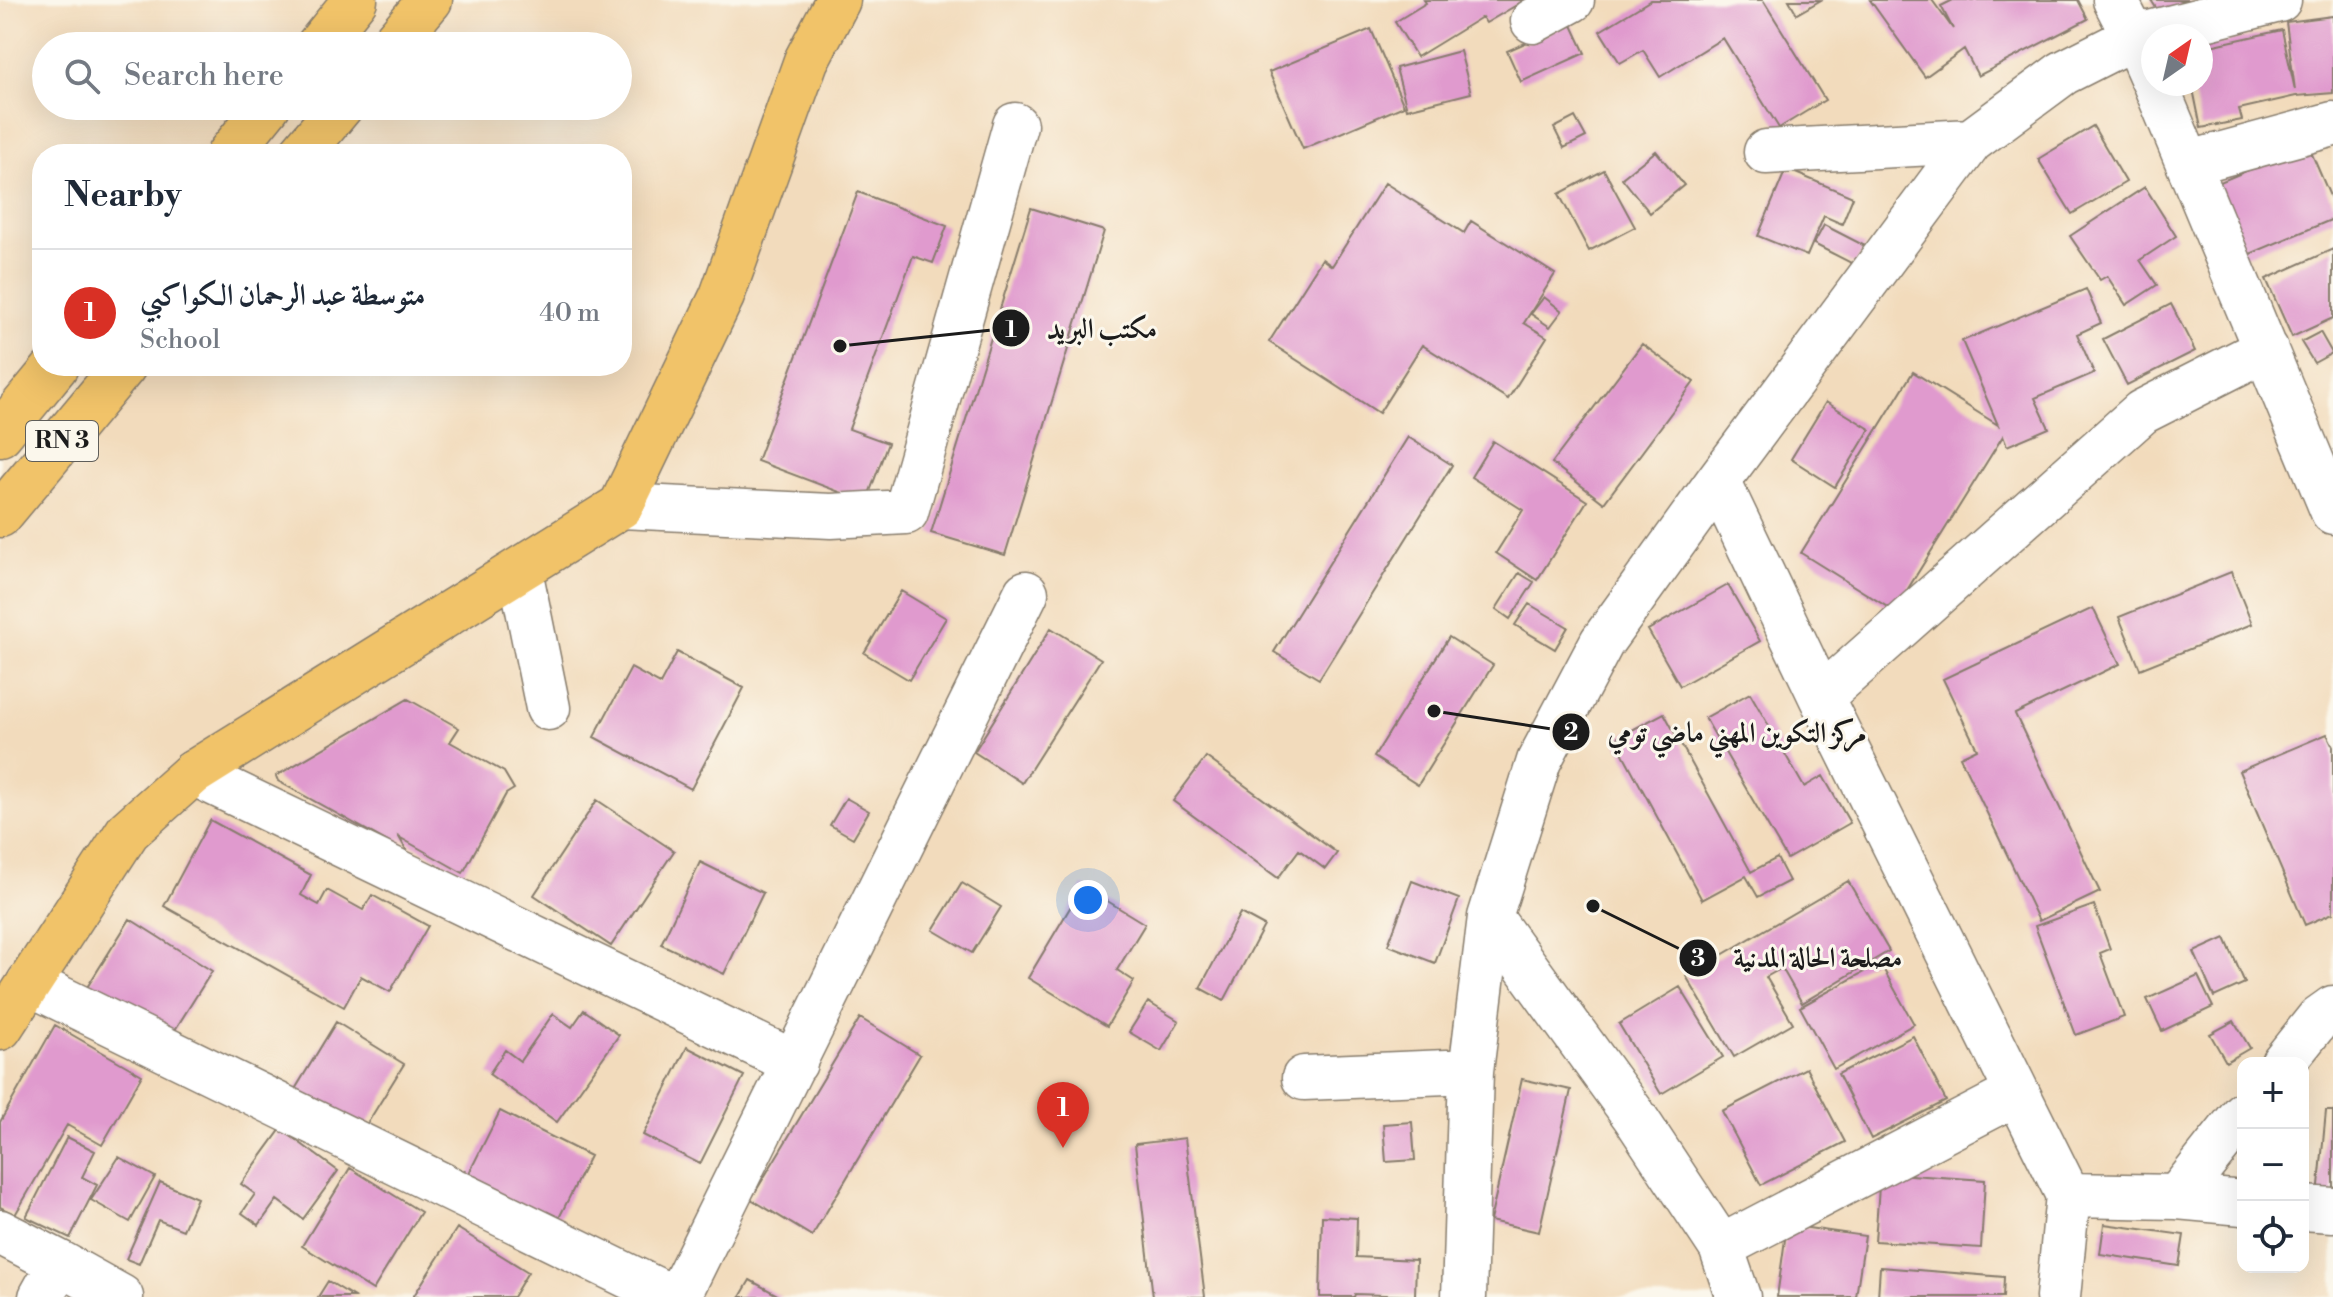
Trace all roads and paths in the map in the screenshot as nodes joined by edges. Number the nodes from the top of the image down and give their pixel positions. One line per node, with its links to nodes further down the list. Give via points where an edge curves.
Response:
1 (355, 0): 8 (main road)
2 (430, 0): 9 (main road)
3 (838, 0): 26 (main road, via 806,61 722,296)
4 (1572, 0): 7 (street)
5 (2279, 0): 6 (street)
6 (2125, 18): 10 (street); 16 (street, via 2063,73)
7 (1533, 21)
8 (329, 32)
9 (403, 32)
10 (2141, 53)
11 (2160, 96): 20 (street)
12 (257, 120): 17 (main road)
13 (329, 120): 18 (main road)
14 (2333, 124): 20 (street)
15 (1015, 125): 26 (street, via 906,512 831,516)
16 (1971, 141): 19 (street); 25 (street)
17 (237, 144)
18 (309, 144)
19 (1766, 152)
20 (2190, 163): 21 (street)
21 (2266, 349): 27 (street); 31 (street, via 2142,412)
22 (48, 376): 24 (main road, RN 3)
23 (116, 376): 28 (main road, RN 3)
24 (0, 434)
25 (1718, 481): 31 (street); 34 (street, via 1602,642 1539,761)
26 (621, 506): 29 (main road)
27 (2333, 512)
28 (0, 515)
29 (520, 570): 32 (street); 33 (main road)
30 (1026, 593): 39 (street)
31 (1821, 697): 42 (street)
32 (548, 708)
33 (193, 773): 35 (main road, via 128,831); 39 (street)
34 (1490, 917): 40 (street); 50 (street, via 1635,1117)
35 (29, 983): 37 (main road); 53 (street)
36 (2333, 1008): 38 (street)
37 (0, 1028)
38 (2288, 1057)
39 (795, 1063): 54 (street)
40 (1471, 1071): 41 (street); 55 (street)
41 (1304, 1078)
42 (2017, 1093): 44 (street); 50 (street)
43 (2237, 1122): 45 (street)
44 (2068, 1195): 45 (street); 57 (street)
45 (2177, 1197): 46 (street)
46 (2237, 1202)
47 (2309, 1208): 48 (street)
48 (2333, 1210)
49 (0, 1232): 51 (street)
50 (1721, 1247): 56 (street)
51 (50, 1280): 52 (street)
52 (121, 1297)
53 (671, 1297)
54 (678, 1297)
55 (1464, 1297)
56 (1738, 1297)
57 (2058, 1297)

